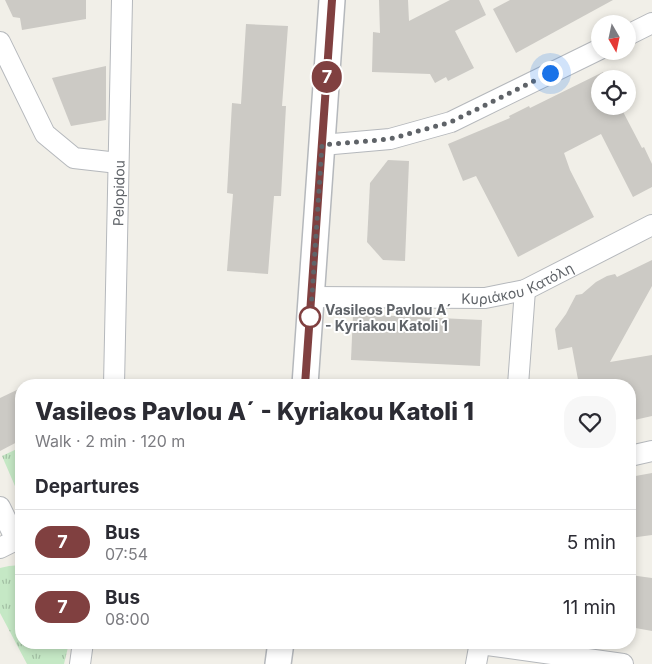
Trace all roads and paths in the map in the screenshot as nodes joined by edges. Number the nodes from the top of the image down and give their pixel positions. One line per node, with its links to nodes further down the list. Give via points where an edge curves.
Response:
1 (122, 0): 8 (street, Pelopidou)
2 (332, 0): 7 (street)
3 (652, 23): 4 (street)
4 (636, 31)
5 (0, 42): 8 (street, via 45,134 74,158)
6 (591, 52): 7 (street, via 451,122 390,139)
7 (322, 145): 11 (street)
8 (118, 164): 12 (street, Pelopidou)
9 (652, 225): 10 (street, Κυριάκου Κατόλη)
10 (525, 290): 11 (street, Κυριάκου Κατόλη, via 485,298); 14 (street)
11 (312, 297): 13 (street)
12 (114, 379)
13 (305, 379)
14 (518, 379)
15 (652, 451): 16 (street)
16 (636, 455)
17 (0, 507): 18 (street)
18 (12, 543)
19 (82, 649): 23 (street)
20 (280, 649): 24 (street)
21 (479, 649): 25 (street)
22 (521, 649): 26 (street)
23 (80, 664)
24 (278, 664)
25 (476, 664)
26 (623, 664)

